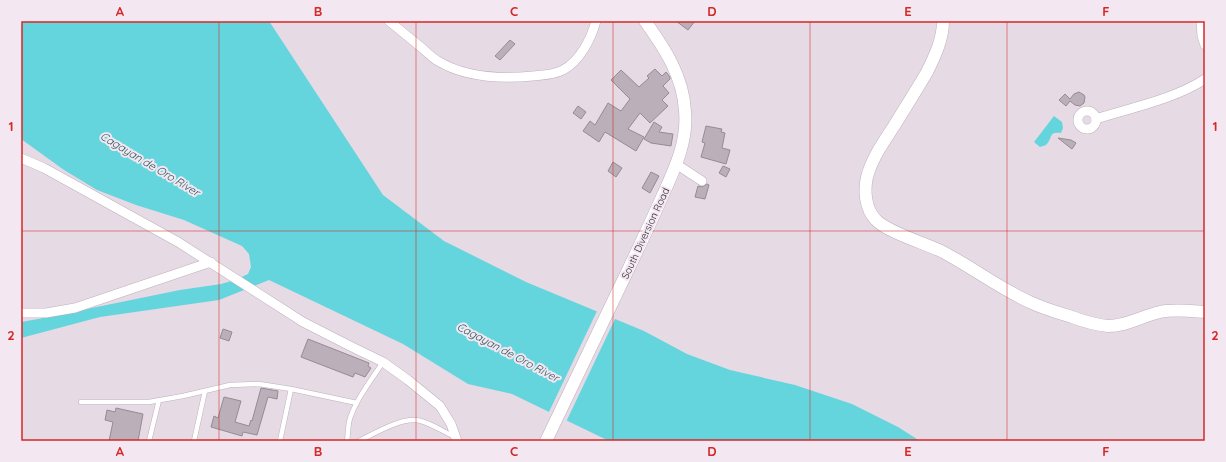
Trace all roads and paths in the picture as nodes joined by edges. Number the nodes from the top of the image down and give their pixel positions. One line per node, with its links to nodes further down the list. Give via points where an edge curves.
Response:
1 (389, 21): 2 (street, via 438,61 458,70 504,78 551,75 564,70 575,61 585,47)
2 (596, 21)
3 (645, 21): 10 (street, South Diversion Road, via 675,68 683,91 686,112 684,138)
4 (943, 21): 13 (street, via 934,59 879,148 867,178 866,197 869,210 876,220 885,227 942,251 1032,303 1088,322 1107,326 1136,321 1161,312)
5 (1201, 21): 6 (street)
6 (1205, 45)
7 (1205, 79): 8 (street, via 1179,92)
8 (1096, 119)
9 (21, 158): 12 (street, via 158,230)
10 (676, 164): 11 (street); 27 (street, South Diversion Road, via 651,222)
11 (702, 181)
12 (214, 265): 14 (street, via 75,308 46,313); 15 (street, via 303,322)
13 (1205, 312)
14 (21, 313)
15 (383, 362): 20 (lane); 21 (street, via 440,406)
16 (291, 389): 17 (lane, via 243,384); 20 (lane); 24 (lane)
17 (205, 391): 18 (lane); 23 (lane)
18 (159, 400): 19 (lane); 22 (lane)
19 (81, 402)
20 (357, 403): 25 (lane, via 349,422)
21 (457, 439): 26 (lane, via 420,421 406,420)
22 (149, 441)
23 (194, 441)
24 (280, 441)
25 (347, 441)
26 (359, 441)
27 (546, 441)

